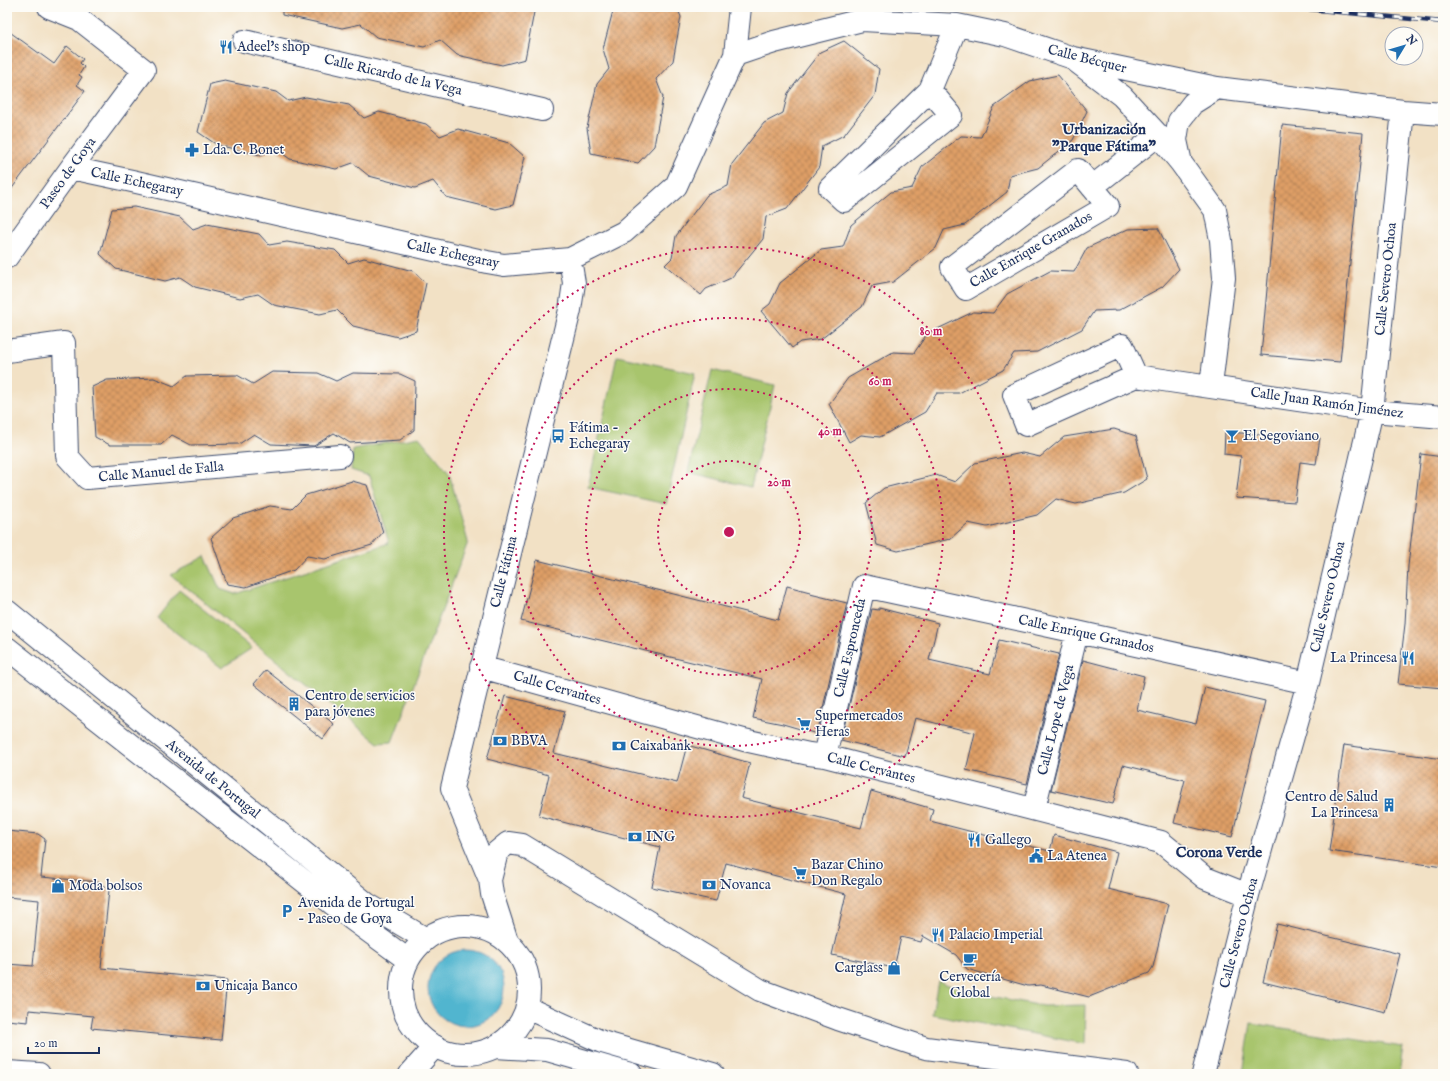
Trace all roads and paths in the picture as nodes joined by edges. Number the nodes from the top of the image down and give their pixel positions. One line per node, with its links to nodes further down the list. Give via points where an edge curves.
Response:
1 (49, 7): 14 (street, Paseo de Goya, via 80,19 144,70)
2 (740, 7): 5 (street, Calle Echegaray)
3 (957, 25): 5 (street, Calle Bécquer, via 862,20 774,42); 6 (street, Calle Bécquer, via 1005,35); 8 (street)
4 (244, 41): 9 (street, Calle Ricardo de la Vega)
5 (735, 55): 17 (street, Calle Echegaray, via 676,186 624,232)
6 (1073, 58): 7 (street, Calle Bécquer); 12 (street, via 1122,96)
7 (1217, 88): 10 (street, Calle Bécquer); 13 (street, via 1193,103 1179,121 1176,140)
8 (930, 90): 8 (street, via 830,188 844,201 951,115)
9 (542, 110)
10 (1403, 111): 11 (street, Calle Bécquer); 21 (street, Calle Severo Ochoa)
11 (1443, 114)
12 (1158, 135): 13 (street); 15 (street)
13 (1181, 163): 20 (street, via 1215,210 1221,240 1224,278)
14 (71, 168): 16 (street, Paseo de Goya); 17 (street, Calle Echegaray, via 487,262 504,265)
15 (1092, 187): 15 (street, Calle Enrique Granados, via 1078,170 952,268 966,289 1108,206)
16 (7, 257)
17 (570, 260): 28 (street, Calle Fátima, via 574,283 570,310)
18 (7, 351): 23 (street, Calle Manuel de Falla, via 64,343 67,456 87,478)
19 (1136, 376): 19 (street, via 1122,345 1014,395 1026,425); 20 (street)
20 (1211, 386): 21 (street, Calle Juan Ramón Jiménez)
21 (1372, 411): 22 (street, Calle Juan Ramón Jiménez); 29 (street, Calle Severo Ochoa)
22 (1443, 417)
23 (340, 456)
24 (864, 586): 26 (street, Calle Enrique Granados); 30 (street, Calle Espronceda)
25 (7, 611): 34 (street, Avenida de Portugal, via 367,904)
26 (1077, 632): 29 (street, Calle Enrique Granados); 31 (street, Calle Lope de Vega)
27 (7, 648): 36 (street, Avenida de Portugal, via 352,919)
28 (481, 667): 30 (street, Calle Cervantes, via 744,740); 32 (street, Calle Fátima, via 452,788)
29 (1308, 683): 33 (street, Calle Severo Ochoa)
30 (825, 756): 31 (street, Calle Cervantes)
31 (1034, 809): 33 (street, Calle Cervantes, via 1161,842 1205,878)
32 (490, 880): 35 (street); 45 (street, via 497,852 508,843 522,844 760,990 926,1048)
33 (1248, 896): 46 (street, Calle Severo Ochoa)
34 (426, 939): 35 (street, via 448,928 470,925 486,928); 36 (street)
35 (507, 941): 37 (street, via 521,958 528,976 530,991)
36 (408, 960): 38 (street, via 401,982 403,1005 415,1030)
37 (527, 1008): 39 (street, via 510,1036); 44 (street, via 602,1042)
38 (435, 1046): 39 (street, via 456,1053 471,1054); 42 (street)
39 (495, 1047): 43 (street, via 546,1050)
40 (7, 1072): 41 (street)
41 (39, 1074)
42 (410, 1074)
43 (631, 1074)
44 (713, 1074)
45 (1127, 1074)
46 (1203, 1074)

